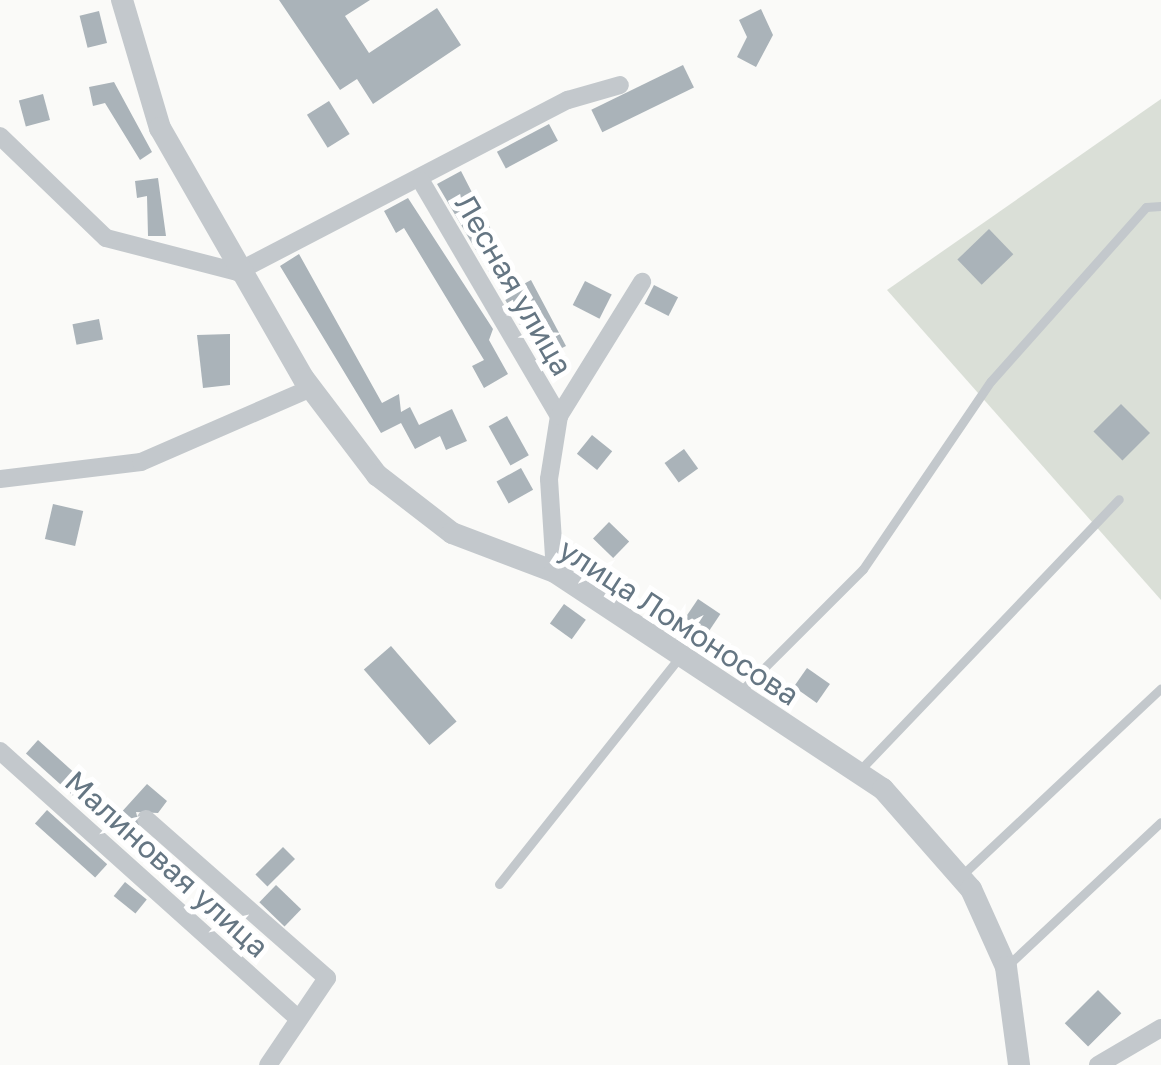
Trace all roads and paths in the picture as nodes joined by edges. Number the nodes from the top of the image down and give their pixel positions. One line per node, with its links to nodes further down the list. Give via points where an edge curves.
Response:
1 (122, 0): 6 (street, улица Ломоносова, via 160,128)
2 (620, 86): 4 (street, via 568,100)
3 (0, 136): 6 (street, via 106,238)
4 (421, 181): 6 (street); 9 (street, Лесная улица)
5 (1161, 206): 15 (lane, via 1146,207 991,381 863,569)
6 (237, 272): 8 (street, улица Ломоносова)
7 (642, 282): 9 (street)
8 (311, 388): 10 (street, via 142,462); 12 (street, улица Ломоносова, via 376,475 418,509 452,533)
9 (559, 416): 12 (street, via 549,480)
10 (0, 479)
11 (1119, 499): 17 (lane)
12 (555, 572): 13 (street, улица Ломоносова)
13 (680, 656): 15 (street, улица Ломоносова); 21 (lane)
14 (1161, 688): 20 (lane)
15 (737, 695): 17 (street, улица Ломоносова)
16 (0, 751): 23 (street, Малиновая улица)
17 (857, 772): 20 (street, улица Ломоносова, via 937,840)
18 (146, 819): 23 (street, via 328,978)
19 (1161, 822): 22 (lane)
20 (962, 876): 22 (street, улица Ломоносова)
21 (499, 884)
22 (1006, 966): 26 (street, улица Ломоносова)
23 (298, 1018): 25 (street)
24 (1161, 1028): 27 (street)
25 (268, 1065)
26 (1019, 1065)
27 (1098, 1065)

